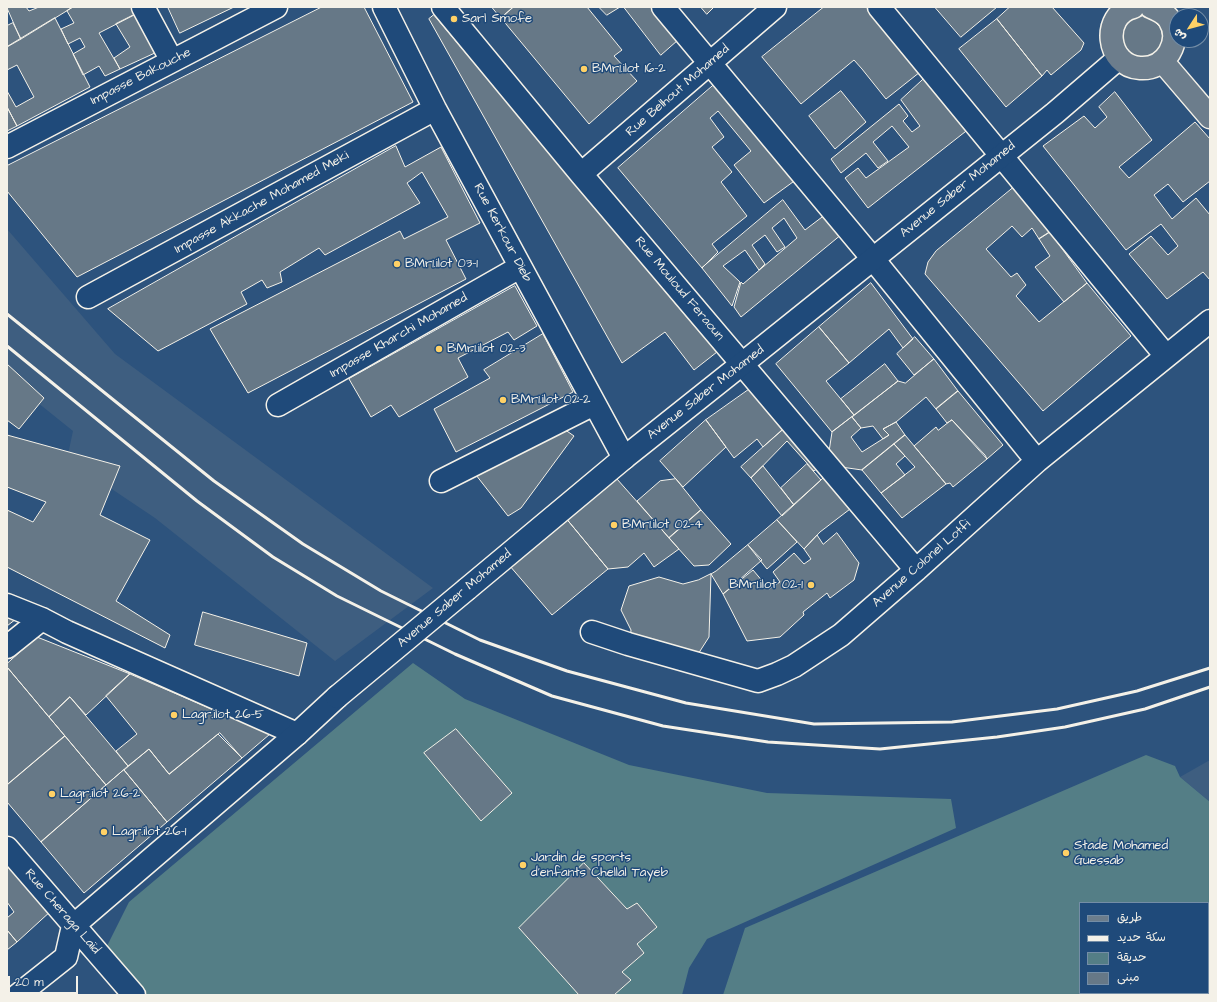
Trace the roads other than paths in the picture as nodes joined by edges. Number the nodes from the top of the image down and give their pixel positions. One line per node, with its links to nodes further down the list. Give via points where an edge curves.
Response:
1 (143, 7): 11 (street)
2 (276, 7): 11 (street, Impasse Bakouche)
3 (384, 7): 14 (street, Rue Kerkour Dieb)
4 (444, 7): 18 (street, Rue Mouloud Feraoun)
5 (663, 7): 13 (street)
6 (775, 7): 13 (street, Rue Belhout Mohamed)
7 (879, 7): 17 (street)
8 (1127, 8): 10 (main road, via 1117,18 1112,29 1111,40)
9 (1167, 11): 12 (main road, via 1174,38 1170,53)
10 (1119, 58): 12 (main road, via 1139,68 1150,68); 17 (street, Avenue Saber Mohamed)
11 (172, 61): 16 (street, Impasse Bakouche)
12 (1162, 62): 15 (main road)
13 (710, 63): 18 (street, Rue Belhout Mohamed); 19 (street)
14 (435, 109): 20 (street, Rue Kerkour Dieb); 21 (street, Impasse Akkache Mohamed Meki)
15 (1210, 117)
16 (7, 147)
17 (1001, 156): 19 (street, Avenue Saber Mohamed); 23 (street)
18 (581, 174): 24 (street, Rue Mouloud Feraoun)
19 (873, 259): 24 (street, Avenue Saber Mohamed); 28 (street)
20 (520, 267): 25 (street, Rue Kerkour Dieb); 26 (street, Impasse Kharchi Mohamed)
21 (88, 298)
22 (1210, 322): 23 (street, Avenue Colonel Lotfi)
23 (1166, 356): 28 (street, Avenue Colonel Lotfi)
24 (742, 364): 27 (street, Avenue Saber Mohamed); 30 (street, Rue Mouloud Feraoun)
25 (594, 404): 27 (street, Rue Kerkour Dieb); 29 (street)
26 (278, 405)
27 (624, 458): 35 (street, Avenue Saber Mohamed, bridge, via 337,697)
28 (1037, 461): 30 (street, Avenue Colonel Lotfi)
29 (441, 481)
30 (916, 570): 33 (street, Avenue Colonel Lotfi, via 841,635 794,666 758,681)
31 (7, 605): 32 (street)
32 (42, 619): 34 (street); 35 (street)
33 (592, 632)
34 (7, 647)
35 (297, 734): 37 (street, Avenue Saber Mohamed)
36 (7, 848): 37 (street, Rue Cheraga Laïd)
37 (74, 926): 38 (street, via 66,957); 39 (street, Rue Cheraga Laïd)
38 (18, 995)
39 (134, 995)

